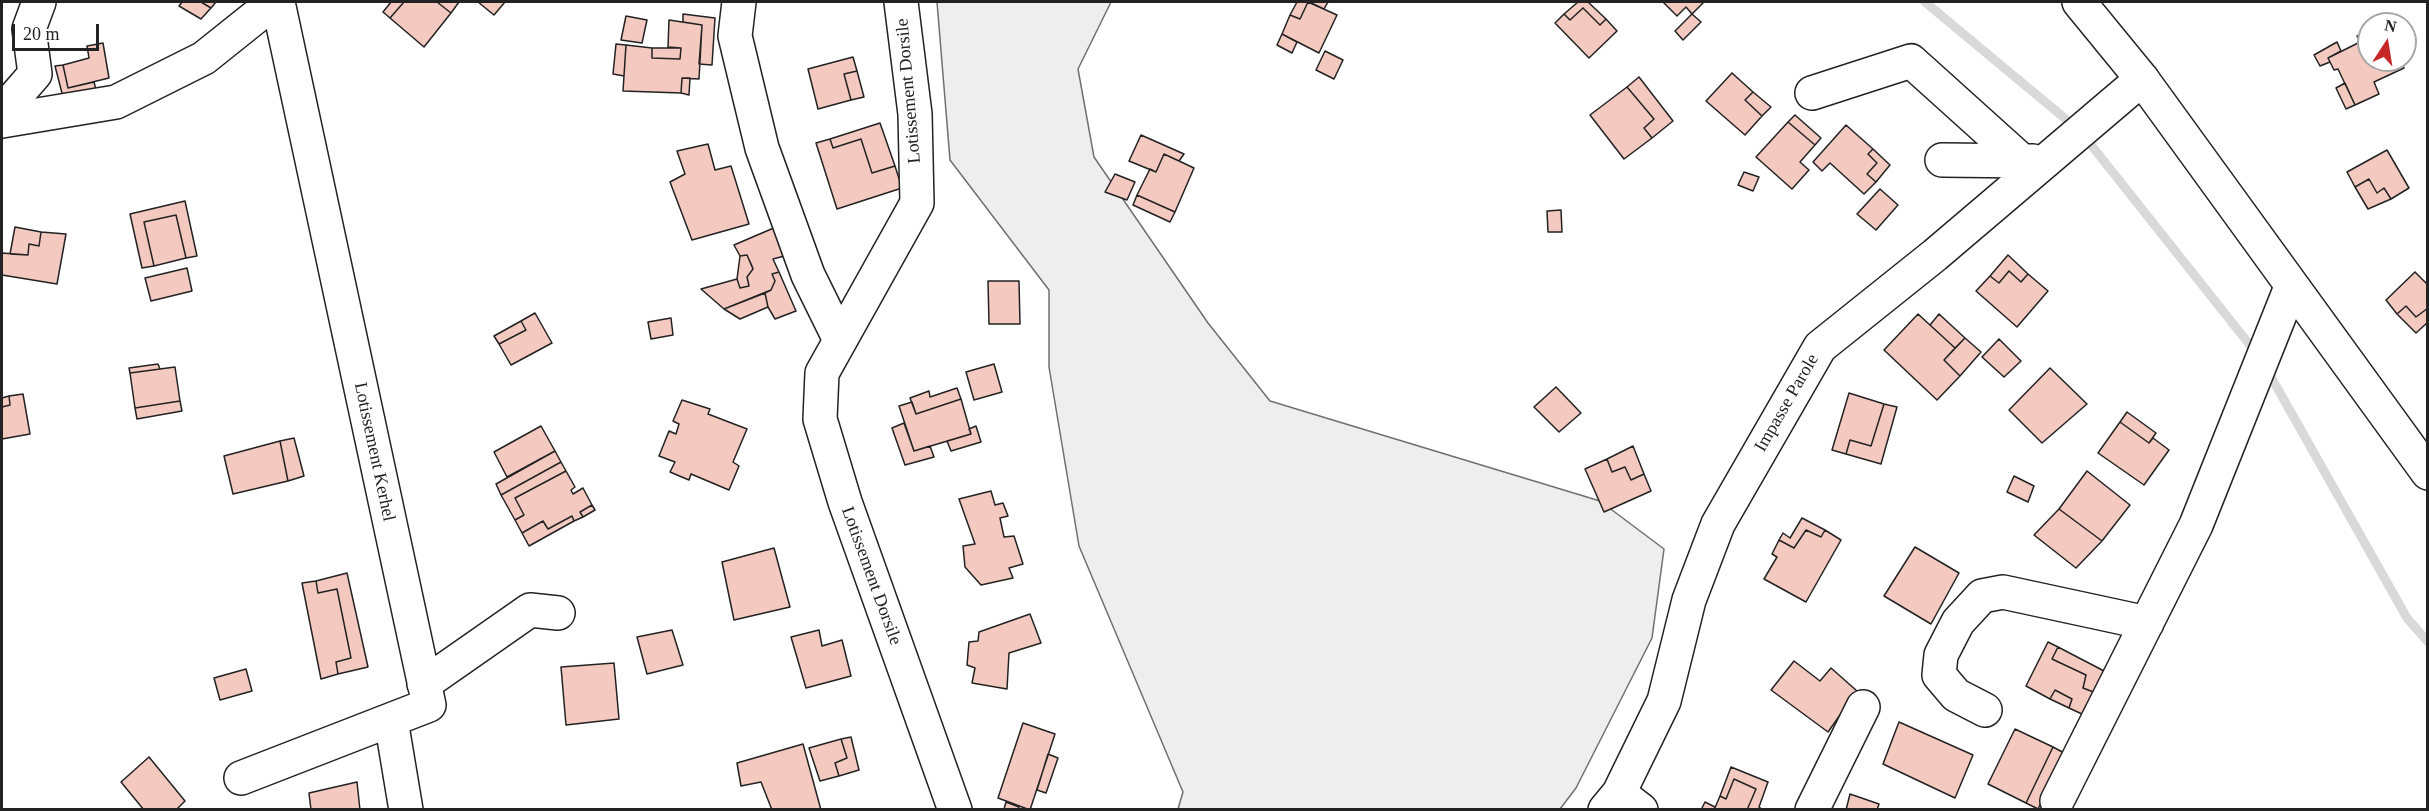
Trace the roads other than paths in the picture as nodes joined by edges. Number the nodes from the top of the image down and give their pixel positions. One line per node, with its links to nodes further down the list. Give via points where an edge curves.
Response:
1 (39, 2): 8 (street, via 29,29 35,74)
2 (276, 2): 9 (street, via 204,58 116,102); 17 (street, Lotissement Kerhel)
3 (739, 2): 13 (street, via 735,36 762,148 808,275)
4 (901, 2): 13 (street, Lotissement Dorsile, via 915,114 917,203)
5 (2079, 2): 6 (street)
6 (2142, 79): 11 (street, Impasse Parole, via 2082,130); 12 (street)
7 (1812, 93): 11 (street, via 1911,61)
8 (2, 112)
9 (2, 122)
10 (1942, 160): 11 (street)
11 (2034, 161): 23 (street, Impasse Parole, via 1935,255 1820,347 1718,524 1689,600 1664,701)
12 (2291, 287): 14 (street); 16 (street, via 2196,525)
13 (840, 340): 25 (street, Lotissement Dorsile, via 822,373 820,419 845,502)
14 (2427, 474)
15 (558, 613): 17 (street, via 530,610)
16 (2147, 623): 19 (street, via 2003,592 1982,596 1958,622 1941,655 1940,675 1956,695); 22 (street)
17 (424, 684): 20 (street, Lotissement Kerhel, via 429,705)
18 (1863, 707): 26 (street)
19 (1985, 710)
20 (391, 720): 21 (street, Lotissement Kerhel); 24 (street)
21 (241, 778)
22 (2057, 801)
23 (1622, 804)
24 (406, 810)
25 (955, 810)
26 (1812, 810)

